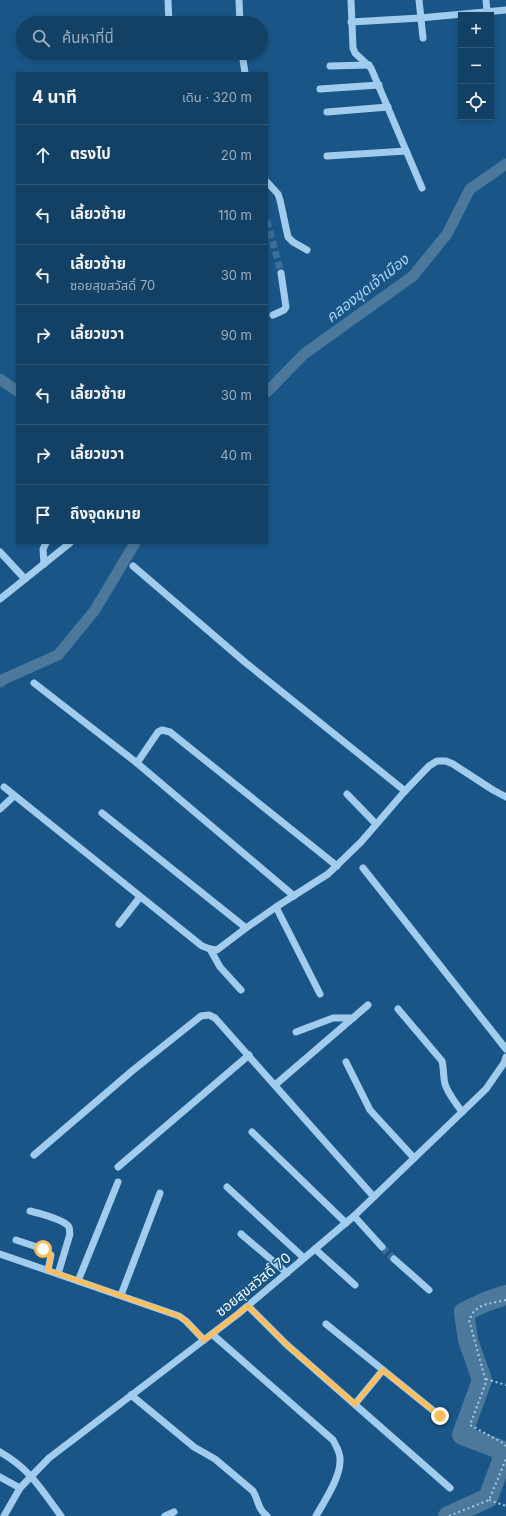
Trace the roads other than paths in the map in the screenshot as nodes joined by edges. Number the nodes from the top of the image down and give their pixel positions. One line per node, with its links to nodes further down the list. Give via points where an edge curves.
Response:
1 (168, 0): 8 (street)
2 (239, 0): 9 (street)
3 (351, 0): 11 (street)
4 (419, 0): 10 (street)
5 (486, 0): 7 (street)
6 (506, 10): 7 (street)
7 (487, 11): 10 (street)
8 (169, 16)
9 (240, 16)
10 (420, 18): 11 (street); 12 (street)
11 (352, 22): 14 (street, via 353,48)
12 (423, 38)
13 (243, 60): 16 (street)
14 (369, 65): 15 (street); 17 (street)
15 (330, 66)
16 (245, 72)
17 (379, 85): 18 (street); 19 (street)
18 (320, 89)
19 (388, 107): 20 (street); 21 (street)
20 (328, 112)
21 (406, 150): 22 (street); 24 (street)
22 (327, 156)
23 (268, 183): 25 (street, via 278,194 288,237)
24 (422, 188)
25 (307, 250)
26 (281, 273): 27 (street, via 286,307)
27 (273, 315)
28 (46, 544): 31 (street, via 43,549)
29 (69, 544): 31 (street)
30 (0, 552): 33 (street)
31 (44, 564): 33 (street)
32 (133, 566): 38 (street, via 246,663)
33 (25, 579): 34 (street)
34 (0, 599)
35 (34, 683): 36 (street)
36 (137, 763): 45 (street, via 158,732 170,732); 47 (street)
37 (4, 786): 40 (street)
38 (405, 791): 41 (street, via 430,766 437,761 446,761); 44 (street)
39 (347, 794): 44 (street)
40 (14, 796): 42 (street); 48 (street)
41 (506, 797)
42 (0, 809)
43 (102, 813): 51 (street)
44 (376, 824): 45 (street)
45 (337, 866): 47 (street)
46 (363, 868): 59 (street)
47 (294, 896): 49 (street)
48 (140, 897): 50 (street); 52 (street, via 202,946)
49 (276, 907): 51 (street); 54 (street)
50 (119, 924)
51 (246, 928): 52 (street, via 217,950)
52 (210, 949): 53 (street, via 220,967)
53 (241, 990)
54 (320, 994)
55 (368, 1005): 57 (street)
56 (398, 1009): 64 (street, via 442,1061 445,1083)
57 (353, 1018): 58 (street, via 333,1018); 63 (street)
58 (296, 1032)
59 (506, 1049)
60 (249, 1055): 63 (street); 66 (street, via 215,1018 209,1015 201,1016); 68 (street)
61 (506, 1057): 64 (street, ซอยสุขสวัสดิ์ 70, via 486,1089)
62 (346, 1062): 67 (street, via 370,1110)
63 (275, 1085): 72 (street)
64 (462, 1112): 67 (street, ซอยสุขสวัสดิ์ 70)
65 (252, 1132): 75 (street)
66 (34, 1155)
67 (414, 1158): 72 (street, ซอยสุขสวัสดิ์ 70)
68 (118, 1167)
69 (118, 1182): 86 (street)
70 (227, 1187): 81 (street)
71 (160, 1193): 89 (street)
72 (374, 1197): 74 (street, ซอยสุขสวัสดิ์ 70)
73 (30, 1211): 85 (street, via 60,1221 69,1228 70,1234)
74 (354, 1216): 75 (street, ซอยสุขสวัสดิ์ 70); 78 (street)
75 (346, 1223): 79 (street, ซอยสุขสวัสดิ์ 70)
76 (241, 1234): 84 (street)
77 (16, 1240): 83 (street, via 43,1249 51,1255)
78 (382, 1247)
79 (315, 1249): 81 (street, ซอยสุขสวัสดิ์ 70); 87 (street)
80 (0, 1254): 83 (street)
81 (304, 1258): 84 (street, ซอยสุขสวัสดิ์ 70)
82 (394, 1258): 88 (street)
83 (48, 1270): 85 (street)
84 (287, 1273): 90 (street, ซอยสุขสวัสดิ์ 70)
85 (58, 1274): 86 (street)
86 (78, 1281): 89 (street)
87 (355, 1285)
88 (429, 1290)
89 (121, 1295): 93 (street, via 179,1316)
90 (248, 1306): 92 (street, ซอยสุขสวัสดิ์ 70); 96 (street, via 286,1344)
91 (326, 1324): 94 (street)
92 (212, 1334): 93 (street, ซอยสุขสวัสดิ์ 70); 108 (street, via 333,1440 341,1460 335,1480)
93 (204, 1340): 95 (street, ซอยสุขสวัสดิ์ 70)
94 (383, 1370): 96 (street); 97 (street)
95 (131, 1395): 99 (street, ซอยสุขสวัสดิ์ 70, via 49,1458); 107 (street, via 253,1491 261,1511)
96 (355, 1404): 102 (street)
97 (440, 1416)
98 (0, 1452): 99 (street)
99 (32, 1476): 101 (street, ซอยสุขสวัสดิ์ 70); 105 (street)
100 (0, 1477): 101 (street)
101 (20, 1488): 104 (street, ซอยสุขสวัสดิ์ 70)
102 (450, 1488)
103 (174, 1512): 106 (street)
104 (4, 1516)
105 (60, 1516)
106 (165, 1516)
107 (267, 1516)
108 (316, 1516)

